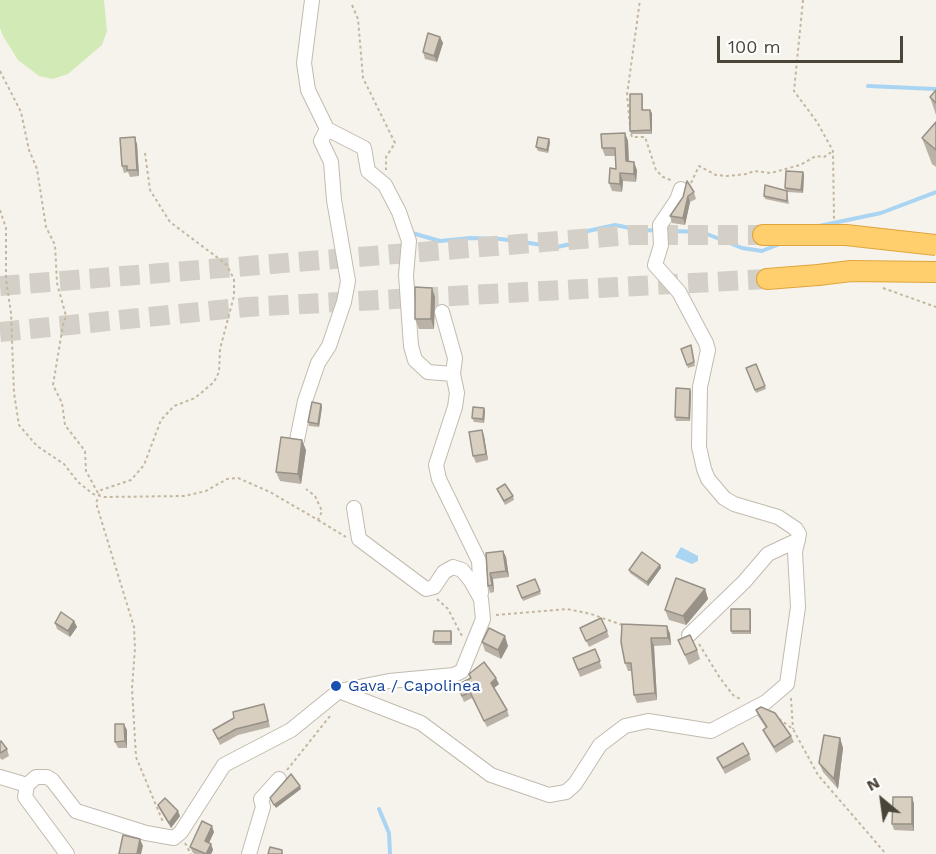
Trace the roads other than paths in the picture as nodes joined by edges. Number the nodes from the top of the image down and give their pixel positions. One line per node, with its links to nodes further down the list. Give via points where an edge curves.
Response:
1 (312, 0): 2 (street, via 304,63 308,90)
2 (327, 129): 9 (street, via 364,148 368,171 385,185 399,212 409,241 406,275 415,360 428,372); 10 (street, via 321,141 331,162 348,280 329,345 318,363 305,401)
3 (681, 189): 12 (street, via 660,225 661,245 655,265 679,292 708,350 700,387 699,447 704,469 724,498 785,521 796,529)
4 (763, 235): 5 (highway, bridge, via 846,235)
5 (936, 245)
6 (936, 272): 7 (highway, bridge, via 851,271)
7 (766, 279)
8 (442, 312): 9 (street, via 455,358)
9 (453, 374): 13 (street, via 455,407 436,465 479,561)
10 (297, 440)
11 (354, 508): 13 (street, via 359,539 426,589 434,587 449,569 458,568)
12 (798, 540): 14 (street, via 768,554); 15 (street, via 798,607 789,680 779,693 750,705 707,732 648,721 626,726 600,745 566,792 549,795 491,775 421,723)
13 (481, 599): 15 (street, via 483,619 462,671 389,681)
14 (689, 635)
15 (335, 694): 18 (street, via 291,730 224,765 181,832 169,838 76,811 47,777 36,777)
16 (0, 777): 18 (street)
17 (279, 779): 20 (street, via 261,799 263,807)
18 (27, 785): 19 (street, via 25,797)
19 (67, 854)
20 (249, 854)

